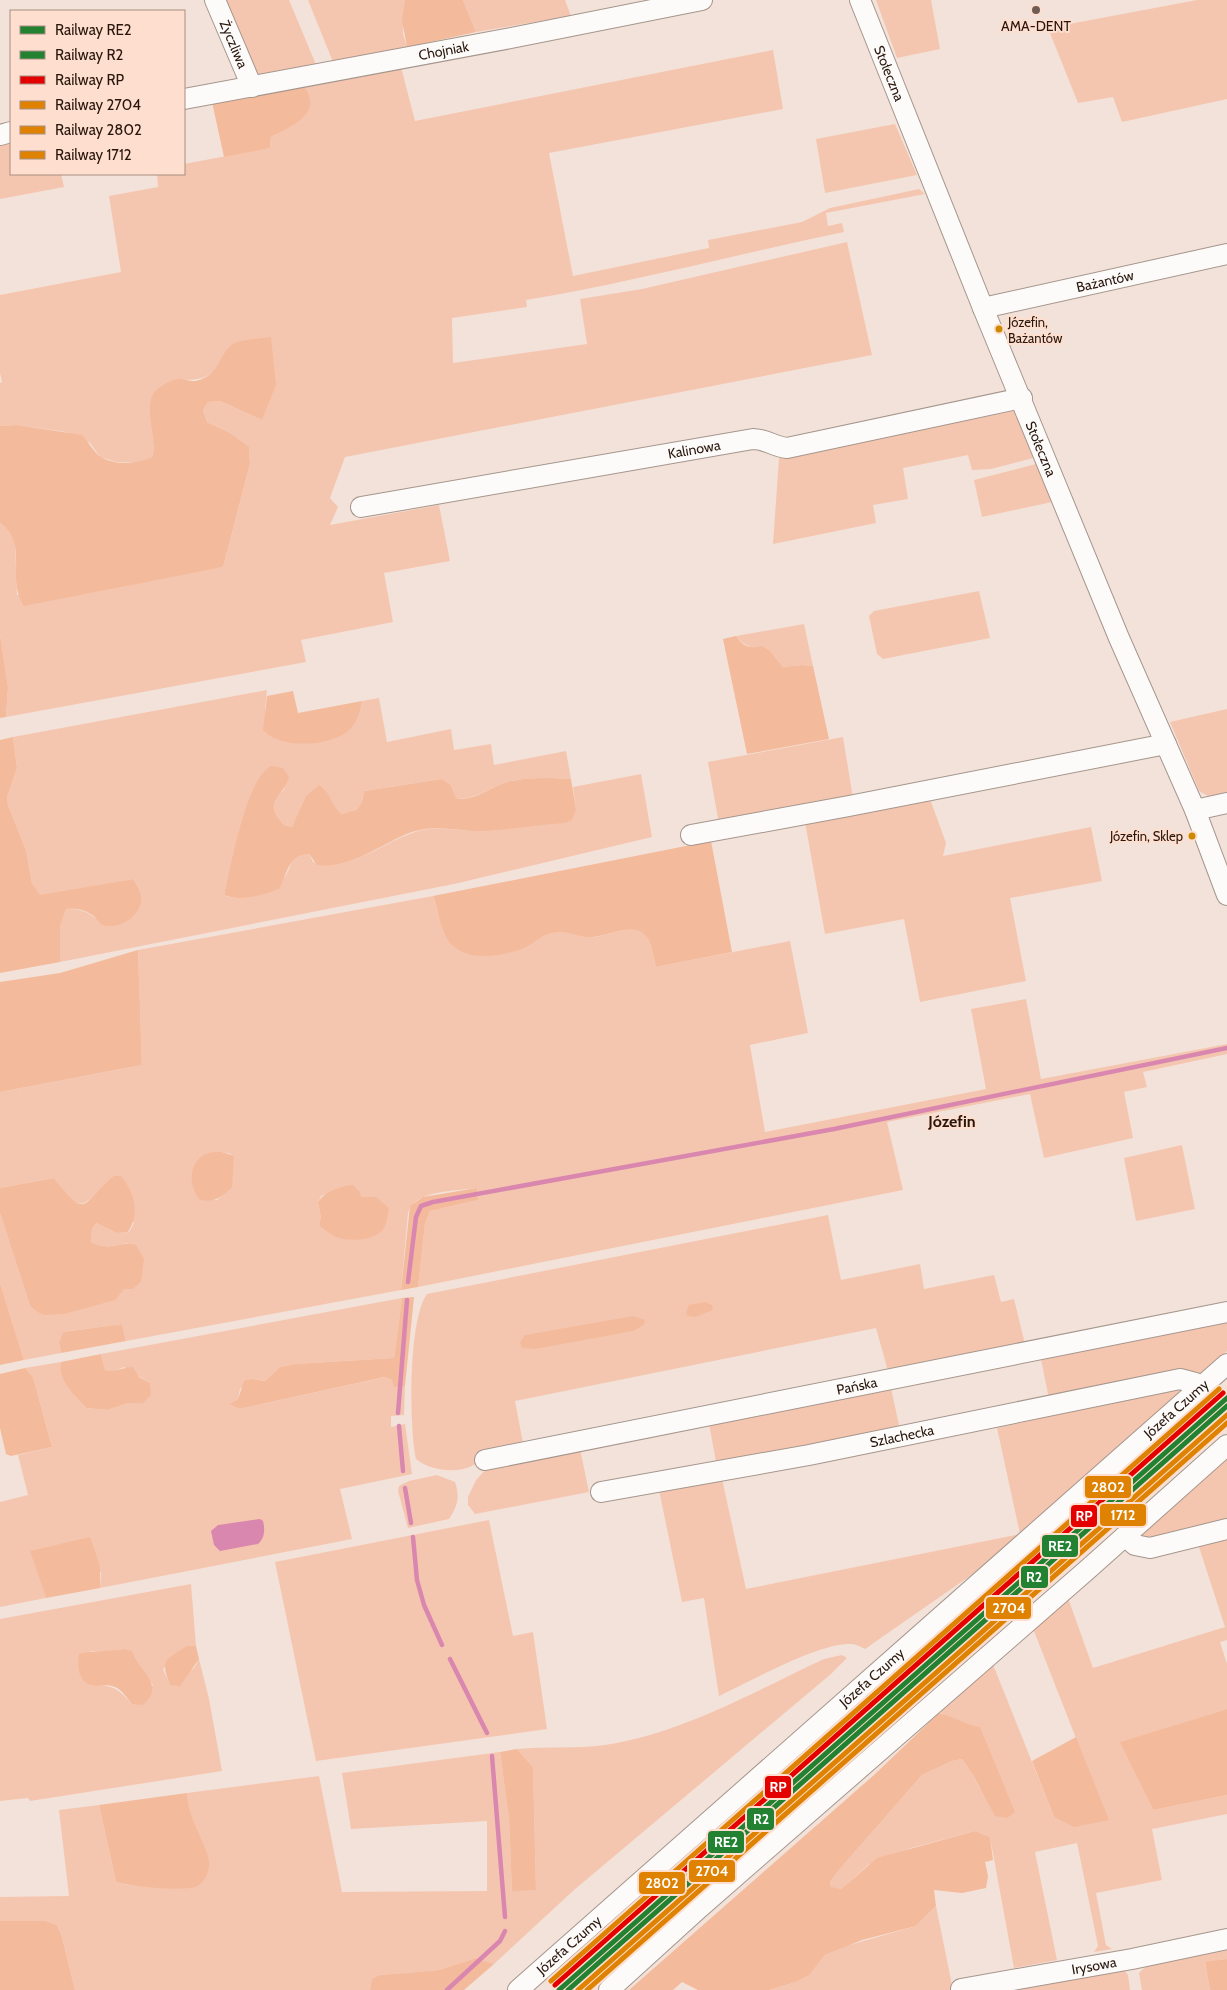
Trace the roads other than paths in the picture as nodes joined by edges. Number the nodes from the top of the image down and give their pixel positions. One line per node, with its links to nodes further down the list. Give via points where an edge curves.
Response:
1 (215, 0): 4 (street, Życzliwa)
2 (702, 0): 4 (street, Chojniak)
3 (860, 0): 7 (street, Stołeczna)
4 (252, 87): 5 (street, Chojniak)
5 (185, 99)
6 (1227, 254): 7 (street, Bażantów)
7 (983, 308): 8 (street, Stołeczna)
8 (1022, 398): 9 (street, Kalinowa, via 787,448 753,438); 10 (street, Stołeczna, via 1119,638)
9 (361, 507)
10 (1166, 744): 12 (street, Stołeczna); 13 (street)
11 (1227, 803): 12 (street)
12 (1195, 810): 14 (street, Stołeczna)
13 (691, 835)
14 (1227, 895)
15 (1227, 1312): 19 (street, Pańska)
16 (1227, 1364): 17 (street, Józefa Czumy)
17 (1201, 1388): 20 (street, Szlachecka, via 1195,1382 1180,1379 819,1453); 25 (street, Józefa Czumy)
18 (1227, 1445): 22 (street)
19 (485, 1460)
20 (601, 1492)
21 (1227, 1529): 22 (street, via 1150,1548 1135,1544)
22 (1125, 1536): 26 (street)
23 (1227, 1939): 24 (street, Irysowa)
24 (961, 1989)
25 (518, 1990)
26 (609, 1990)

